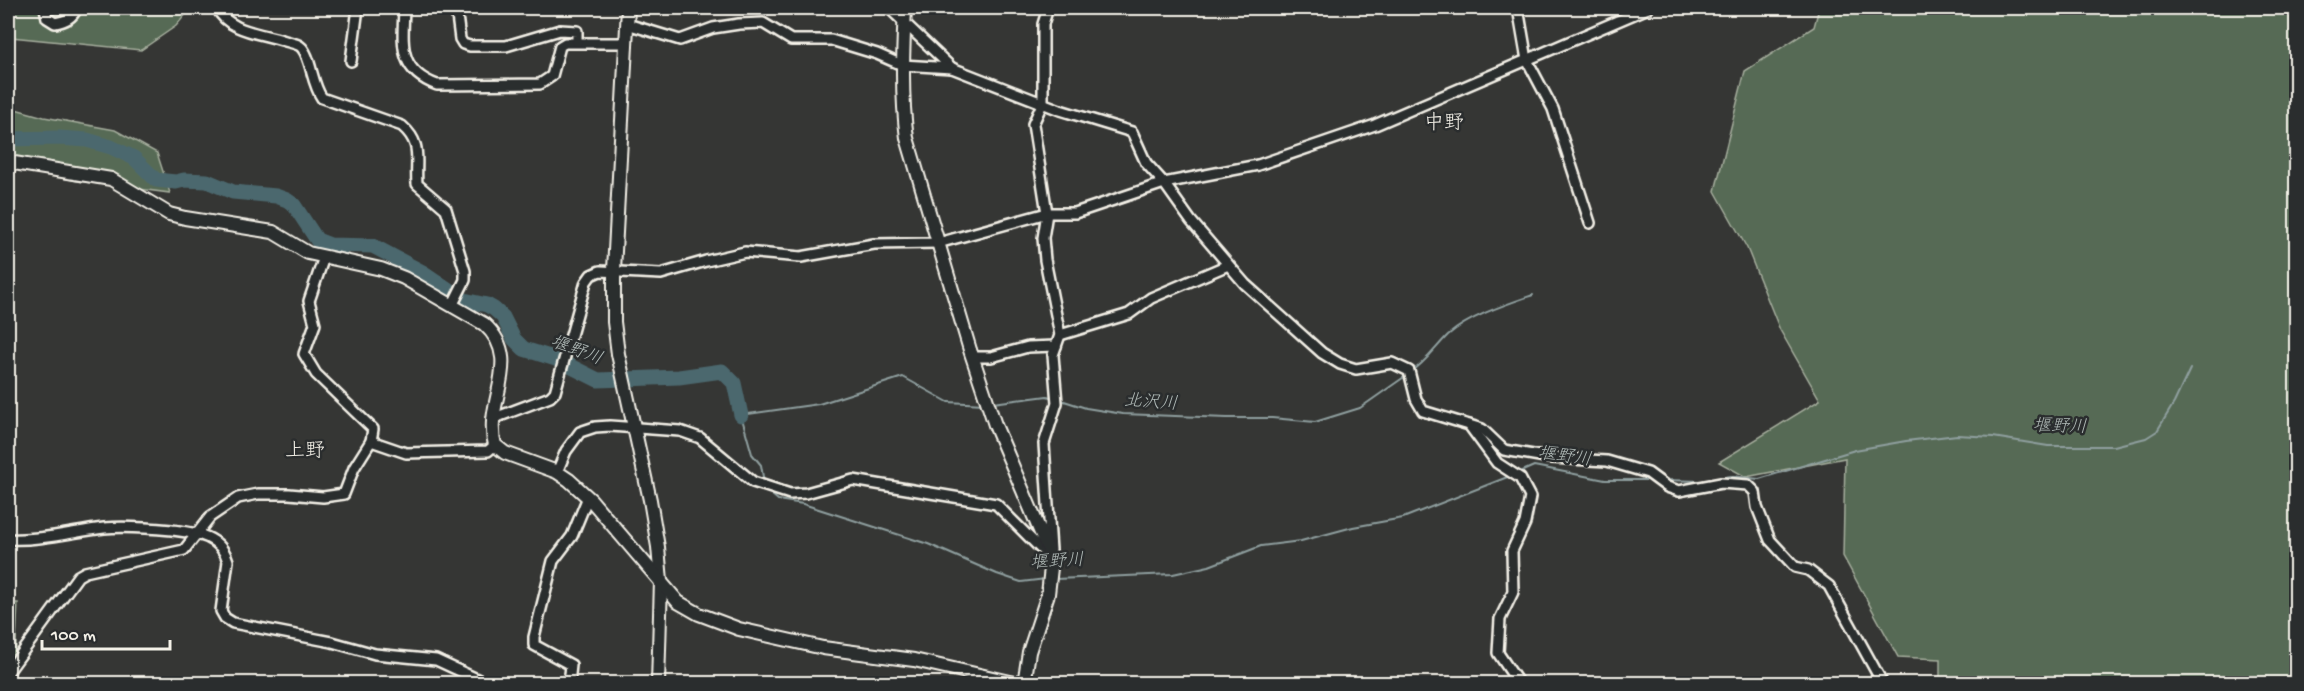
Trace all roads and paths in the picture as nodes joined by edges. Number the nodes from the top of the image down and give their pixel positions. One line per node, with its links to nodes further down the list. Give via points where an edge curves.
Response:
1 (45, 8): 2 (street, via 47,18 55,23 63,22)
2 (77, 8)
3 (217, 8): 30 (street, via 233,26 300,45 308,56 315,88 322,98 402,126 412,135 416,144 417,184 446,209 465,271 465,280)
4 (358, 8): 18 (street)
5 (404, 8): 15 (street, via 405,57 417,75 436,85 540,84 552,76 560,46)
6 (456, 8): 15 (street, via 460,39 470,46 506,46 560,30 577,31)
7 (628, 8): 14 (street)
8 (889, 8): 13 (street)
9 (905, 8): 13 (street)
10 (1048, 8): 21 (street, via 1043,24)
11 (1518, 8): 17 (street)
12 (1648, 8): 17 (street)
13 (904, 22): 19 (street); 20 (street)
14 (627, 24): 16 (street); 19 (street, via 680,40 713,28 763,23 791,40 831,40)
15 (577, 42): 16 (street)
16 (626, 43): 29 (street)
17 (1527, 60): 23 (street, via 1354,132 1258,165); 25 (street, via 1553,109)
18 (351, 61)
19 (902, 65): 20 (street); 26 (street, via 907,138)
20 (952, 68): 21 (street)
21 (1043, 102): 23 (street, via 1132,132 1146,163); 24 (street, via 1033,124)
22 (8, 162): 27 (street, via 111,179 169,214 273,232 308,253)
23 (1164, 183): 24 (street, via 1076,213); 28 (street)
24 (1047, 213): 26 (street); 31 (street, via 1045,260)
25 (1590, 224)
26 (938, 243): 29 (street, via 874,243 801,257 745,252 661,274); 33 (street)
27 (324, 257): 30 (street, via 381,269); 37 (street, via 309,301 315,324 304,354 316,374 374,429)
28 (1228, 265): 31 (street, via 1151,298 1128,314); 35 (street, via 1322,354 1356,369 1392,363 1410,375 1423,411)
29 (614, 270): 34 (street, via 600,271 586,282 558,386 549,397); 36 (street, via 614,322)
30 (453, 304): 34 (street, via 495,333 500,344 502,372)
31 (1060, 335): 32 (street)
32 (1056, 346): 33 (street); 43 (street, via 1056,398 1044,444)
33 (972, 357): 43 (street)
34 (492, 419): 38 (street)
35 (1469, 425): 52 (street, via 1497,463 1520,478 1530,497 1525,523 1512,551 1513,592 1500,619 1498,653); 53 (street, via 1482,429 1504,450 1607,461 1651,476 1679,491 1721,483 1748,485 1755,492 1770,540 1795,567 1808,570 1829,586)
36 (633, 428): 39 (street, via 596,427 580,432); 43 (street, via 680,430 700,438 741,475 790,494 853,480 996,504); 44 (street, via 650,500)
37 (371, 441): 38 (street, via 406,453 488,452); 41 (street, via 344,494 258,494 238,498 210,517)
38 (495, 445): 39 (street, via 505,453)
39 (557, 472): 40 (street)
40 (588, 498): 44 (street); 48 (street, via 572,536 553,561 534,637 534,645 571,665)
41 (197, 533): 42 (street, via 107,528); 45 (street, via 184,550 78,576); 47 (street, via 209,537 226,554 221,611 233,623 375,654 436,660)
42 (8, 539)
43 (1052, 559): 51 (street, via 1048,594 1029,652)
44 (660, 581): 46 (street, via 678,602 739,629 823,648 914,660); 49 (street)
45 (8, 672)
46 (981, 679): 50 (street)
47 (488, 684)
48 (569, 684)
49 (657, 684)
50 (1019, 684)
51 (1024, 684)
52 (1519, 684)
53 (1883, 684)

